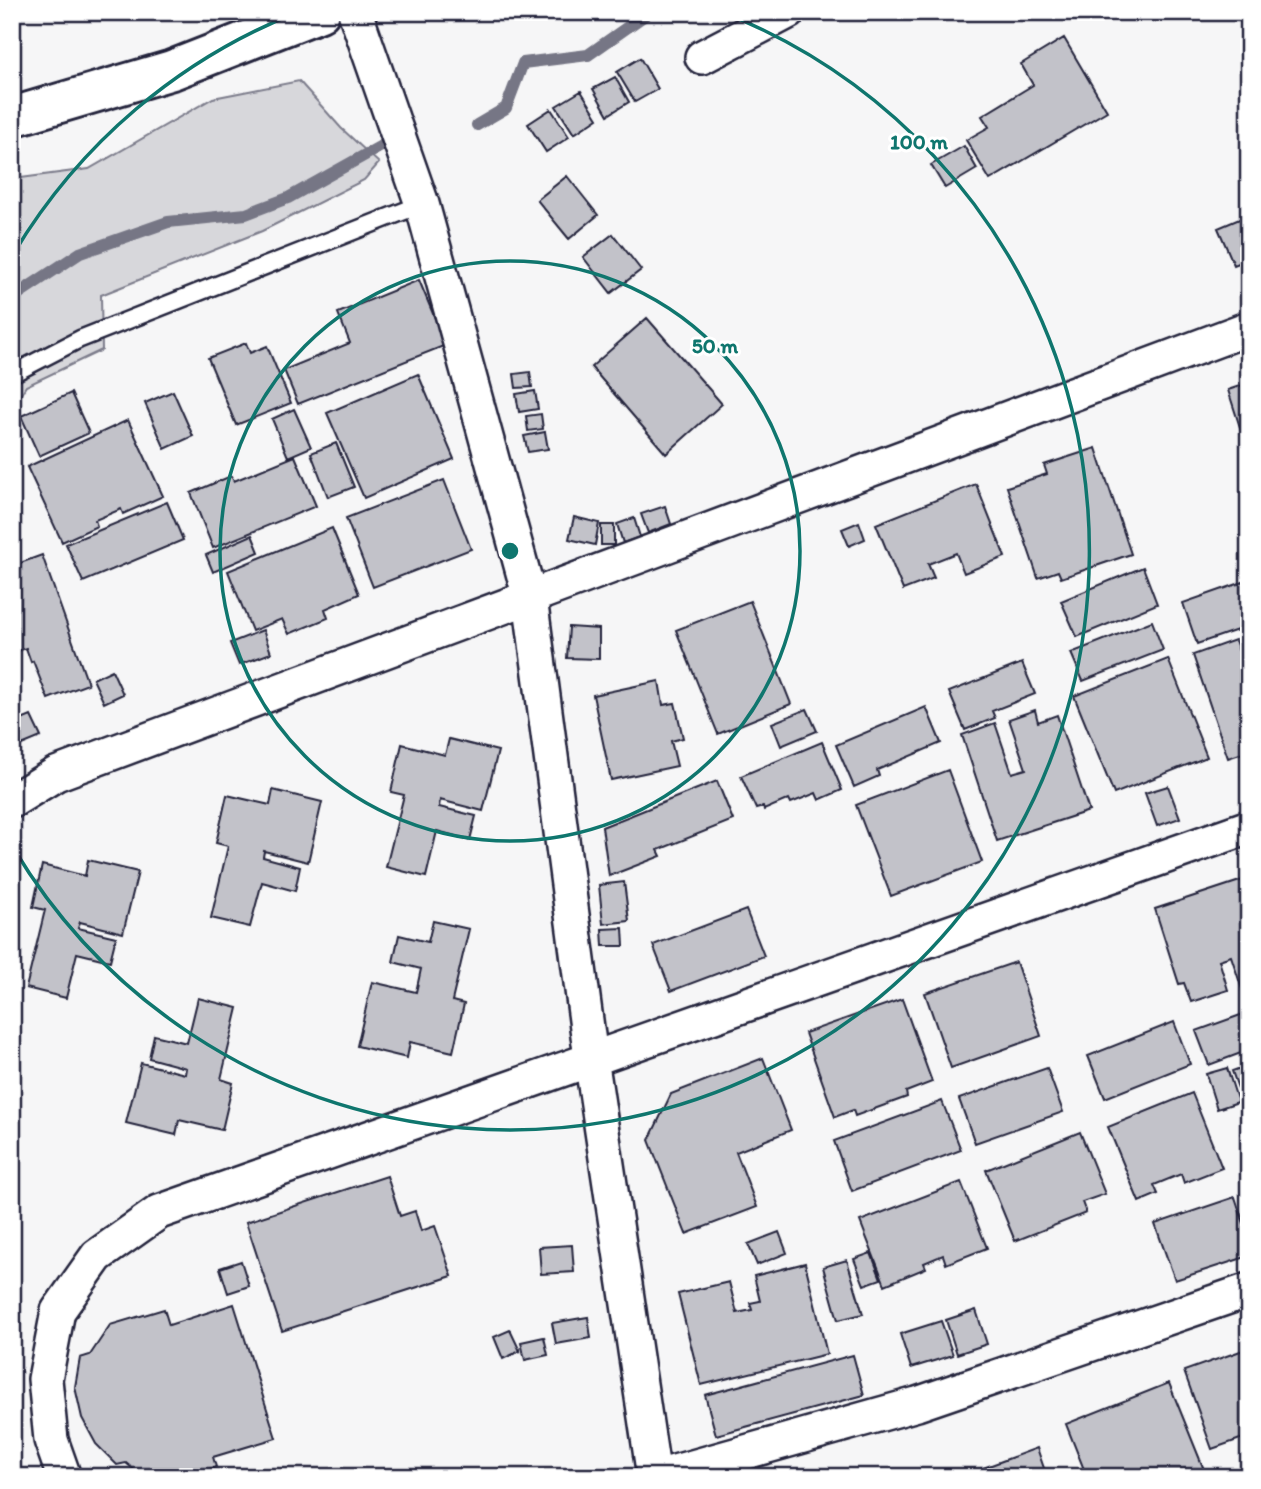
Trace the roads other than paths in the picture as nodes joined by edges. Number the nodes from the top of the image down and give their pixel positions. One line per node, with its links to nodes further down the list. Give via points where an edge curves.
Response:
1 (320, 12): 5 (main road, via 172,70)
2 (355, 12): 6 (street)
3 (788, 12): 4 (street)
4 (702, 57)
5 (12, 117)
6 (422, 204): 8 (lane, via 80,339); 9 (street)
7 (1249, 328): 9 (street)
8 (12, 374)
9 (530, 598): 10 (street, via 56,774); 12 (street)
10 (12, 801)
11 (1249, 827): 12 (street)
12 (591, 1058): 14 (street, via 159,1212 97,1256 58,1311 45,1379 51,1440); 15 (street)
13 (1249, 1290): 15 (street, via 917,1404)
14 (64, 1477)
15 (655, 1477)

